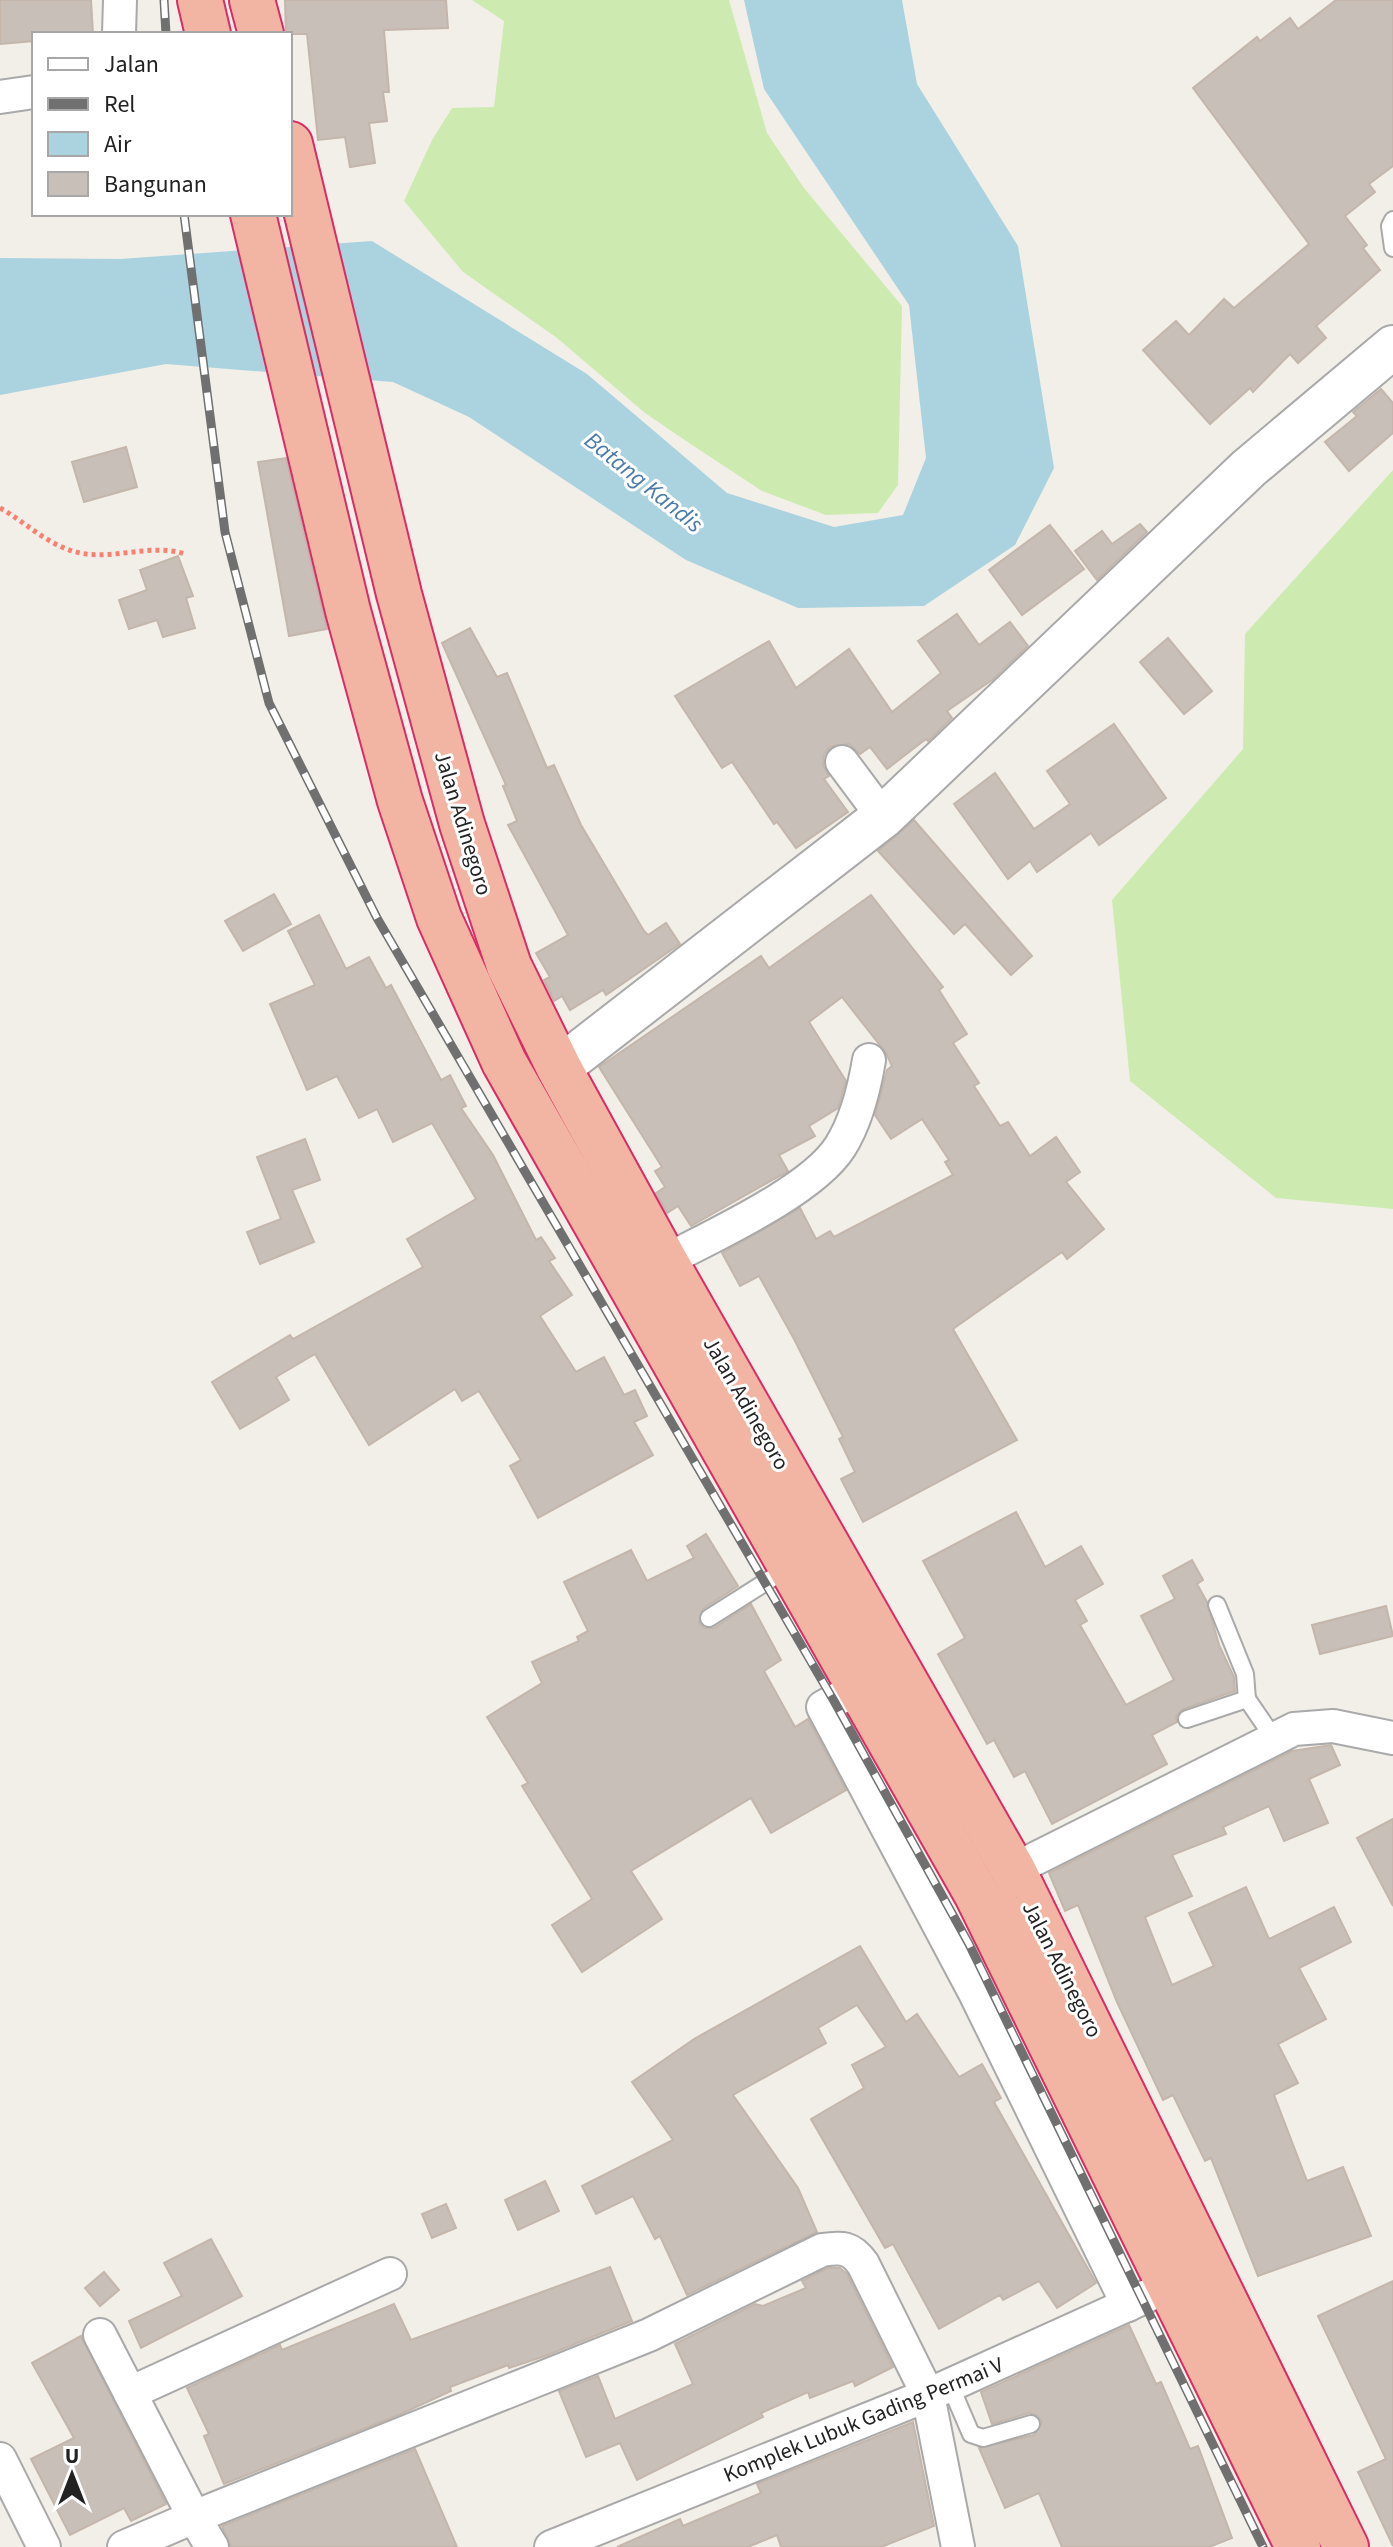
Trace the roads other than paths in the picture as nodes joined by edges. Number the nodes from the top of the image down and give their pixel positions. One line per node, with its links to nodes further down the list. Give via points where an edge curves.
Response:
1 (120, 0): 4 (street)
2 (200, 0): 5 (highway)
3 (252, 0): 6 (highway)
4 (119, 32)
5 (208, 32)
6 (260, 32)
7 (32, 92): 8 (street)
8 (0, 97)
9 (292, 151): 17 (highway, Jalan Adinegoro, via 399,594 462,824 509,966)
10 (253, 216): 19 (highway, Jalan Adinegoro, via 348,611 400,801 439,918 504,1062)
11 (1393, 220): 12 (lane)
12 (1393, 248)
13 (1393, 347): 15 (street, via 1249,468)
14 (842, 762): 15 (street)
15 (883, 817): 17 (street)
16 (869, 1060): 18 (street, via 860,1100 838,1151 778,1200)
17 (559, 1068): 18 (highway, Jalan Adinegoro)
18 (665, 1261): 27 (highway, Jalan Adinegoro)
19 (790, 1567): 21 (lane); 22 (highway, Jalan Adinegoro)
20 (1217, 1605): 23 (lane, via 1245,1674)
21 (709, 1618)
22 (858, 1688): 28 (highway, Jalan Adinegoro); 32 (street, via 823,1707 975,1993)
23 (1247, 1699): 24 (lane); 25 (lane)
24 (1187, 1719)
25 (1273, 1737): 26 (street, via 1294,1729 1333,1726); 29 (street)
26 (1393, 1738)
27 (952, 1760): 28 (highway); 29 (highway, Jalan Adinegoro)
28 (913, 1782): 31 (highway, Jalan Adinegoro, via 977,1895)
29 (1013, 1870): 45 (highway, Jalan Adinegoro)
30 (390, 2274): 35 (street)
31 (1171, 2284): 32 (street, Komplek Lubuk Gading Permai V); 44 (highway, Jalan Adinegoro)
32 (1128, 2305): 34 (street, Komplek Lubuk Gading Permai V)
33 (100, 2335): 35 (street)
34 (939, 2390): 36 (lane, via 971,2434 983,2438); 38 (street, via 863,2264 855,2253 836,2247 649,2335); 42 (street, Komplek Lubuk Gading Permai V); 43 (street)
35 (130, 2393): 38 (street)
36 (1031, 2424)
37 (0, 2459): 39 (street)
38 (194, 2517): 40 (street); 41 (street)
39 (44, 2547)
40 (124, 2547)
41 (212, 2547)
42 (551, 2547)
43 (958, 2547)
44 (1298, 2547)
45 (1346, 2547)

